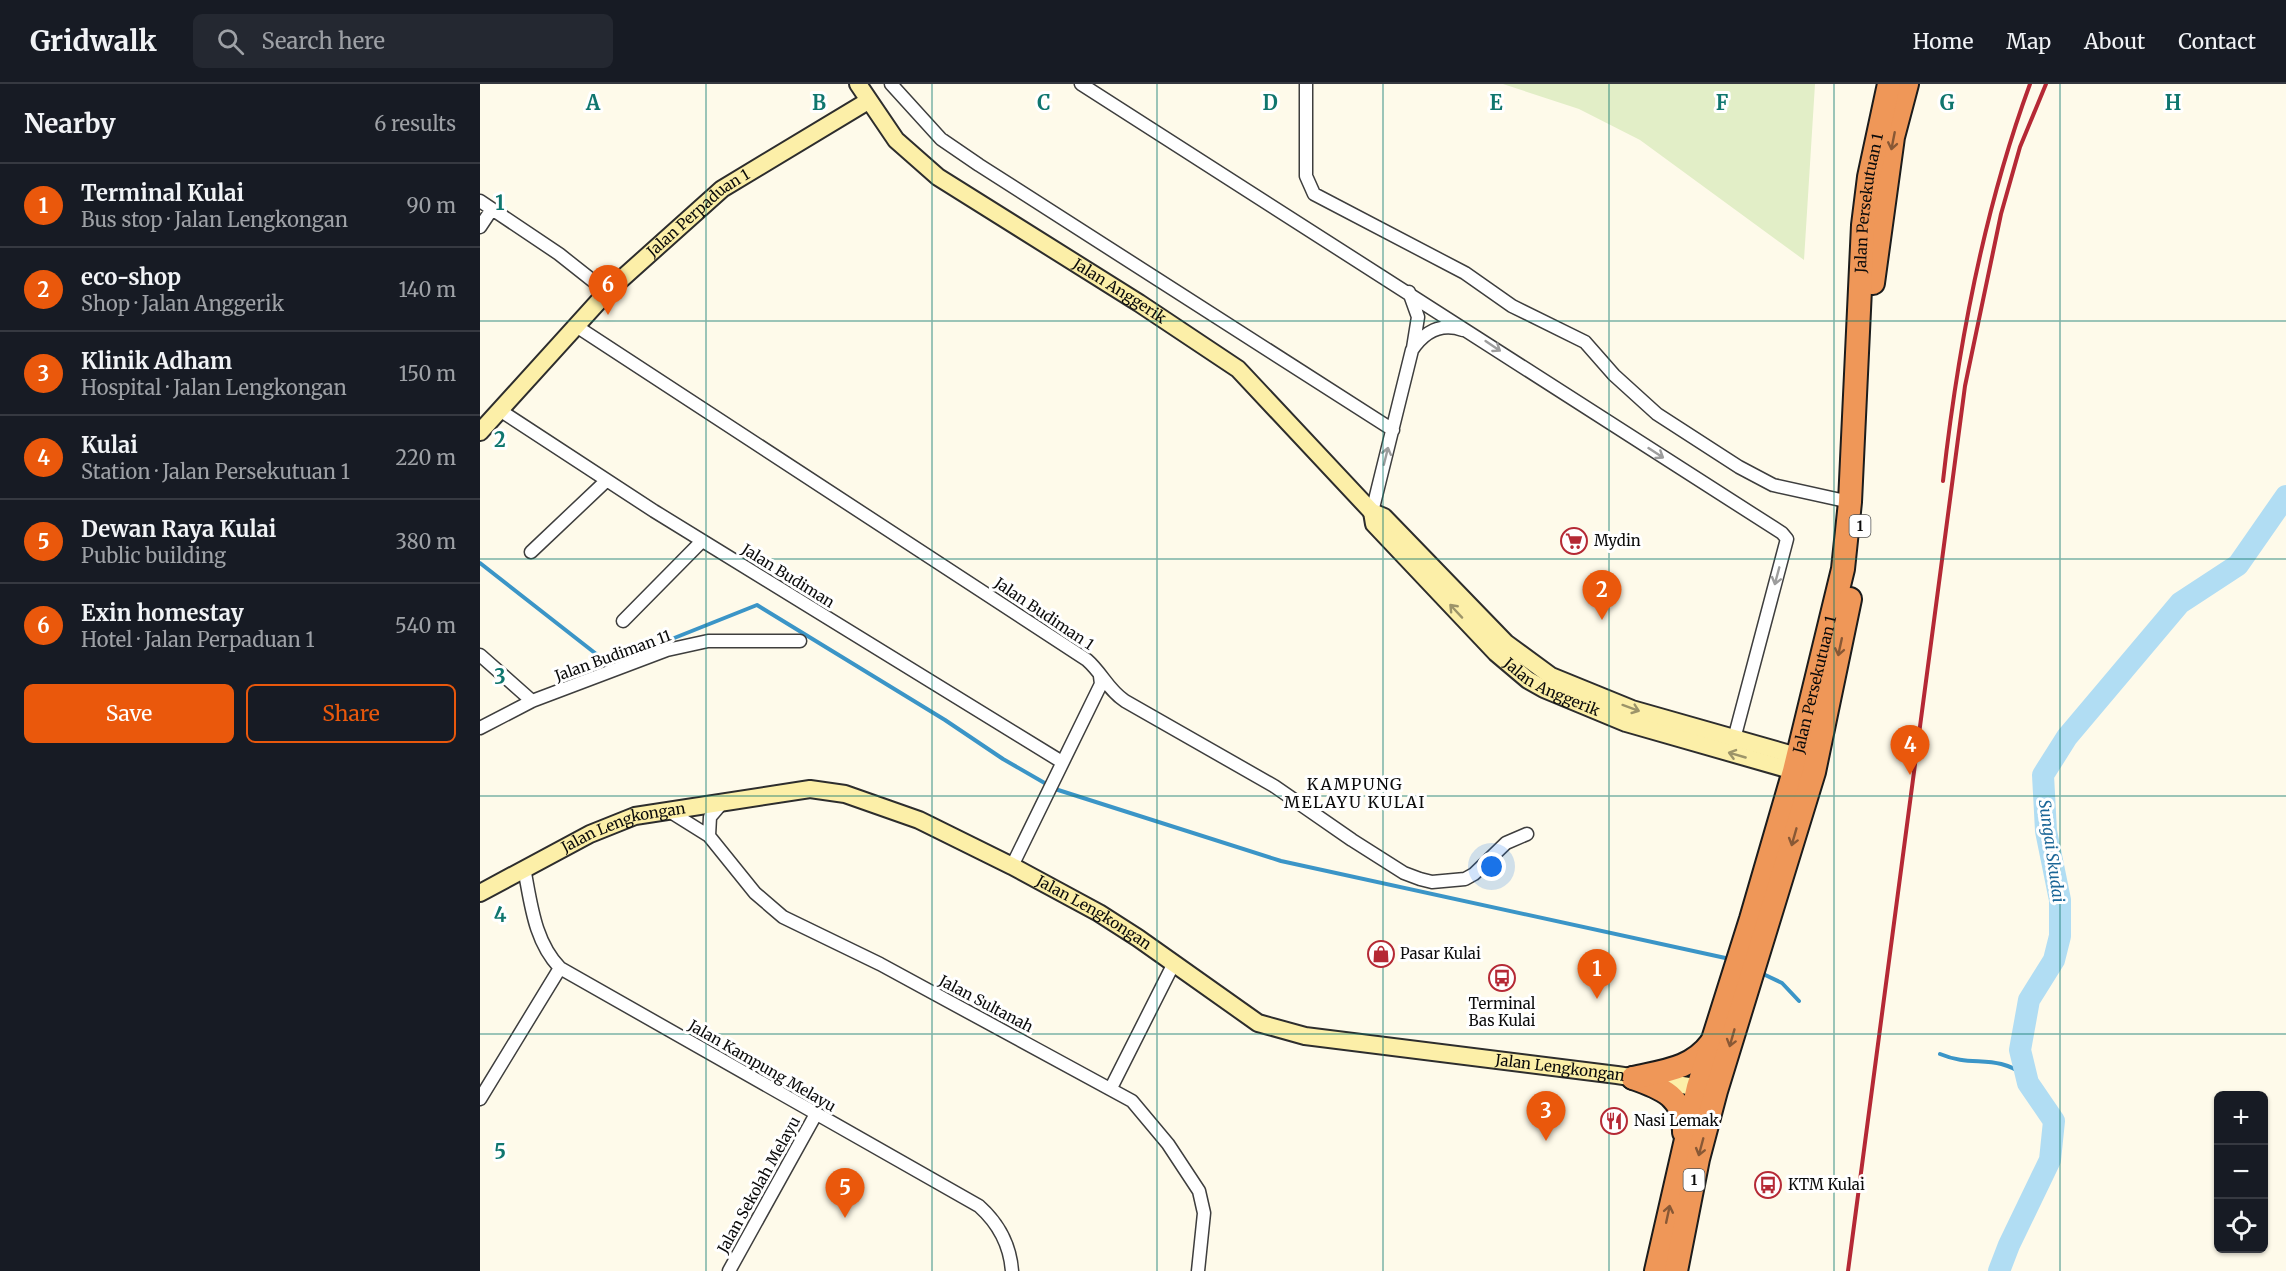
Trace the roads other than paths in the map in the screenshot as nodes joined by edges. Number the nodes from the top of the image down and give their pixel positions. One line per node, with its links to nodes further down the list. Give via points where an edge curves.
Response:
1 (858, 84): 8 (street, Jalan Anggerik)
2 (891, 84): 19 (street, via 941,139)
3 (1081, 84): 13 (street)
4 (1306, 84): 22 (street, via 1306,176 1314,194 1465,273 1512,306 1585,342 1657,414 1739,467 1773,485)
5 (1875, 84): 9 (highway)
6 (1889, 84): 9 (highway, Jalan Persekutuan 1 / 1)
7 (1907, 84): 43 (highway, Jalan Persekutuan 1 / 1, one-way to 43, via 1893,137 1874,267 1866,363 1862,504 1850,602 1814,772)
8 (868, 101): 14 (street, Jalan Perpaduan 1, via 722,189); 23 (street, Jalan Anggerik, via 896,140 938,177 1238,369)
9 (1877, 135): 22 (highway, Jalan Persekutuan 1 / 1, via 1859,265)
10 (480, 201): 11 (street)
11 (492, 209): 12 (street); 14 (street)
12 (480, 227)
13 (1408, 291): 16 (street); 17 (street, via 1418,317)
14 (608, 292): 15 (street, Jalan Perpaduan 1)
15 (576, 326): 18 (street, Jalan Perpaduan 1); 30 (street, Jalan Budiman 1, via 1087,660)
16 (1474, 334): 17 (street, via 1455,327 1438,328); 33 (street, one-way to 33, via 1787,539)
17 (1413, 350): 19 (street)
18 (501, 411): 20 (street, Jalan Perpaduan 1); 21 (street, Jalan Budiman)
19 (1393, 430): 23 (street, one-way to 19)
20 (480, 432)
21 (606, 482): 24 (street, Jalan Budiman); 25 (street)
22 (1850, 502): 35 (highway, Jalan Persekutuan 1 / 1, via 1842,569)
23 (1372, 512): 28 (street, Jalan Anggerik, via 1384,517)
24 (702, 541): 26 (street); 34 (street, Jalan Budiman)
25 (531, 552)
26 (623, 621)
27 (800, 641): 31 (street, Jalan Budiman 11, via 698,644 667,650)
28 (1501, 648): 33 (street, Jalan Anggerik, one-way to 33, via 1551,676 1632,709); 35 (street, Jalan Anggerik, one-way to 28, via 1626,723 1528,680)
29 (480, 655): 31 (street)
30 (1100, 675): 34 (street, via 1101,684); 38 (street, Jalan Budiman 1, via 1106,686 1125,701 1274,786 1352,840 1420,879 1465,879 1506,843)
31 (532, 700): 32 (street, Jalan Budiman 11)
32 (480, 728)
33 (1734, 739): 35 (street, Jalan Anggerik)
34 (1062, 762): 40 (street)
35 (1795, 764): 43 (highway, Jalan Persekutuan 1 / 1)
36 (722, 803): 37 (street, Jalan Lengkongan); 39 (street, via 710,816); 40 (street, Jalan Lengkongan, via 810,789 845,794 919,820)
37 (669, 811): 39 (street); 41 (street, Jalan Lengkongan, via 635,816)
38 (1527, 834)
39 (710, 836): 49 (street, Jalan Sultanah, via 755,893 783,917 880,964)
40 (1012, 866): 44 (street, Jalan Lengkongan, via 1099,913)
41 (524, 867): 42 (street, Jalan Lengkongan); 45 (street, Jalan Kampung Melayu, via 542,943)
42 (480, 892)
43 (1749, 955): 46 (highway, Jalan Persekutuan 1 / 1)
44 (1174, 963): 48 (street, Jalan Lengkongan, via 1258,1023 1282,1032); 49 (street)
45 (560, 968): 51 (street); 52 (street, Jalan Kampung Melayu)
46 (1739, 984): 47 (highway, Jalan Persekutuan 1 / 1); 50 (highway, Jalan Persekutuan 1 / 1, one-way to 50)
47 (1711, 1043): 48 (highway, via 1703,1054 1684,1065); 50 (highway, Jalan Persekutuan 1 / 1)
48 (1633, 1078): 50 (street, Jalan Lengkongan); 53 (highway, via 1661,1087 1675,1097 1685,1129)
49 (1111, 1088): 56 (street, Jalan Sultanah, via 1132,1101 1168,1144 1199,1191 1204,1213)
50 (1707, 1089): 53 (highway, Jalan Persekutuan 1 / 1); 58 (highway, Jalan Persekutuan 1 / 1, one-way to 58)
51 (480, 1099)
52 (816, 1114): 54 (street, Jalan Sekolah Melayu); 55 (street, Jalan Kampung Melayu, via 979,1206 994,1219 1005,1241)
53 (1680, 1157): 57 (highway, Jalan Persekutuan 1 / 1, one-way to 53)
54 (729, 1271)
55 (1012, 1271)
56 (1198, 1271)
57 (1656, 1271)
58 (1676, 1271)

